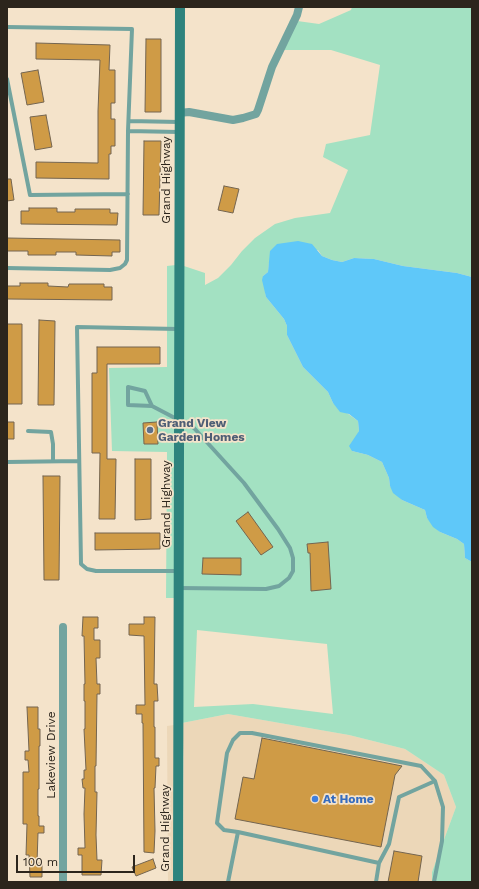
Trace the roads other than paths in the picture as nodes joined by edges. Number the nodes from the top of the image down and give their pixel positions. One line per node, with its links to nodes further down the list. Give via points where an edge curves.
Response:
1 (180, 7): 6 (street, Grand Highway)
2 (299, 7): 6 (street, via 272,67 256,114 233,120 189,112)
3 (7, 27): 5 (lane, via 132,29)
4 (7, 79): 8 (lane, via 30,195)
5 (129, 121): 6 (lane); 7 (lane)
6 (179, 122): 7 (lane); 10 (street, Grand Highway)
7 (128, 131): 8 (lane)
8 (128, 194): 9 (lane, via 127,260 120,268)
9 (7, 268)
10 (179, 329): 12 (street, Grand Highway); 14 (lane, via 77,327)
11 (152, 406): 11 (lane, via 145,391 128,387 128,405); 12 (lane)
12 (179, 421): 17 (street, Grand Highway); 18 (lane, via 194,428 244,483 290,548 293,571 279,586 266,589)
13 (28, 430): 16 (lane, via 51,432)
14 (79, 461): 16 (lane); 17 (lane, via 81,564 96,571)
15 (7, 462): 16 (lane)
16 (53, 462)
17 (178, 571): 18 (street, Grand Highway)
18 (178, 588): 24 (street, Grand Highway)
19 (63, 627): 23 (street, Lakeview Drive)
20 (435, 781): 21 (lane, via 420,766 252,733 240,734 233,740 227,753 217,823 224,830); 22 (lane, via 399,797 388,844); 27 (lane, via 443,807 442,841)
21 (238, 832): 22 (lane); 25 (lane)
22 (379, 863): 26 (lane)
23 (63, 882)
24 (178, 882)
25 (228, 882)
26 (376, 882)
27 (434, 882)

